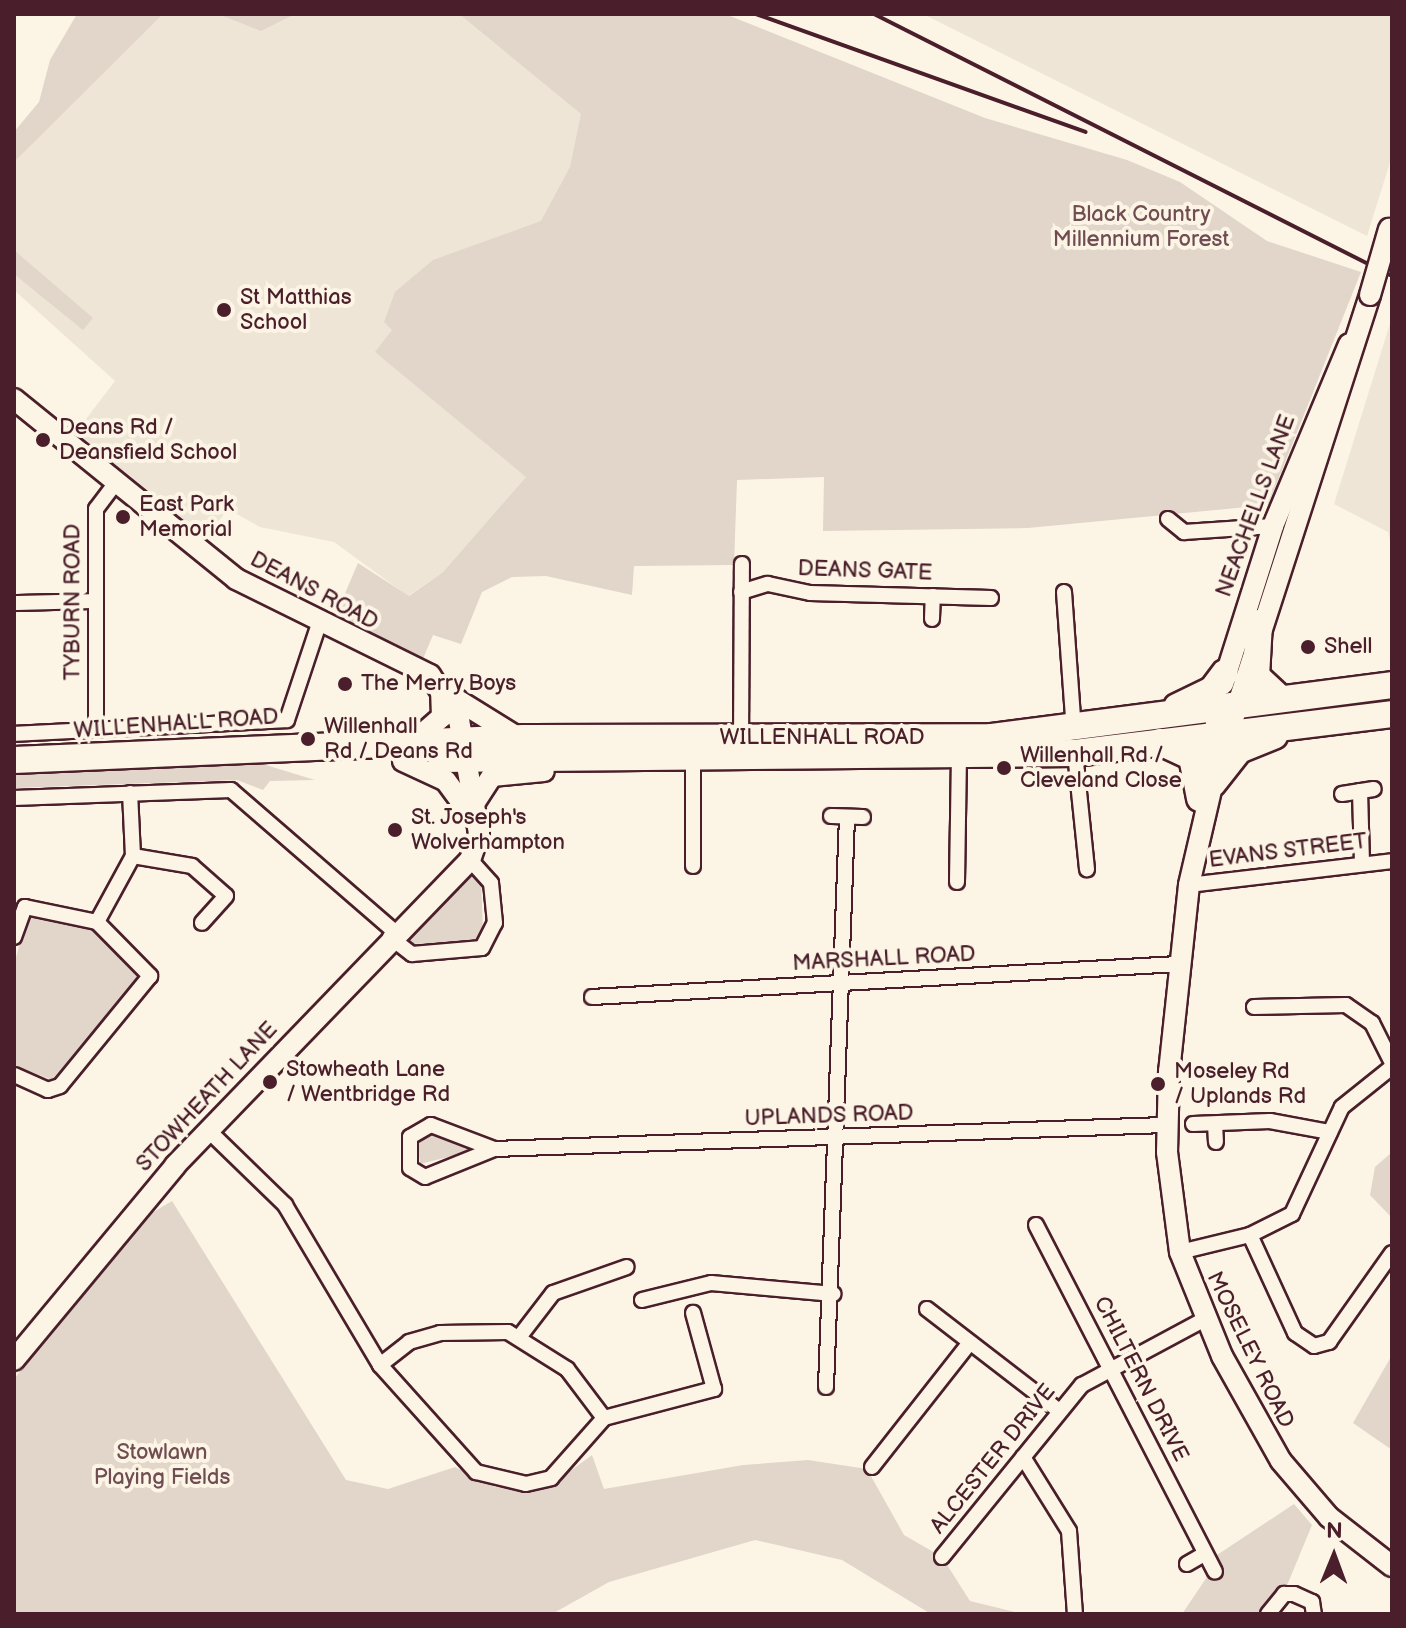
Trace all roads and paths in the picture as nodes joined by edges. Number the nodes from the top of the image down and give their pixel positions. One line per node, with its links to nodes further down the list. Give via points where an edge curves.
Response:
1 (1390, 223): 3 (street, NEACHELLS LANE, bridge)
2 (14, 399): 4 (street, DEANS ROAD)
3 (1331, 401): 5 (street, NEACHELLS LANE); 7 (street, NEACHELLS LANE)
4 (116, 482): 13 (street, TYBURN ROAD, via 96,509); 17 (street, DEANS ROAD, via 236,579)
5 (1273, 526): 6 (street); 7 (street); 18 (street, NEACHELLS LANE)
6 (1171, 531)
7 (1293, 534): 16 (street, NEACHELLS LANE)
8 (742, 564): 9 (street)
9 (741, 592): 11 (street, DEANS GATE, via 768,584); 29 (street)
10 (1064, 592): 27 (street)
11 (933, 596): 12 (street, DEANS GATE); 15 (street)
12 (991, 598)
13 (94, 601): 14 (street); 24 (street, TYBURN ROAD)
14 (14, 603)
15 (932, 619)
16 (1259, 623): 21 (highway, via 1256,676); 23 (street, NEACHELLS LANE)
17 (319, 624): 20 (street, DEANS ROAD, via 430,675); 24 (street, WILLENHALL ROAD, via 287,720)
18 (1225, 673): 23 (street, NEACHELLS LANE); 27 (highway, via 1192,702)
19 (1392, 685): 21 (highway, WILLENHALL ROAD)
20 (441, 688): 26 (street, DEANS ROAD, via 493,728); 30 (street); 31 (street, via 442,717)
21 (1280, 698): 23 (highway, WILLENHALL ROAD)
22 (1381, 714): 23 (highway, WILLENHALL ROAD); 39 (highway, via 1252,741)
23 (1224, 720): 27 (highway, WILLENHALL ROAD); 28 (highway, WILLENHALL ROAD); 39 (street, MOSELEY ROAD)
24 (96, 730): 25 (street, WILLENHALL ROAD)
25 (14, 734)
26 (525, 738): 29 (highway, WILLENHALL ROAD); 30 (highway, WILLENHALL ROAD)
27 (1079, 738): 28 (highway, WILLENHALL ROAD); 29 (highway, WILLENHALL ROAD); 34 (highway, WILLENHALL ROAD); 49 (street)
28 (1156, 741): 39 (highway, via 1192,757)
29 (741, 748): 33 (highway, WILLENHALL ROAD); 34 (highway, WILLENHALL ROAD)
30 (465, 749): 31 (highway, WILLENHALL ROAD); 32 (highway, WILLENHALL ROAD); 40 (street, STOWHEATH LANE)
31 (406, 752): 35 (highway, WILLENHALL ROAD, via 250,751); 40 (street)
32 (607, 758): 33 (highway, WILLENHALL ROAD); 40 (street, via 492,776)
33 (693, 758): 48 (street)
34 (959, 758): 51 (street)
35 (14, 760)
36 (130, 793): 38 (street); 44 (street); 55 (street, via 239,794)
37 (1342, 794): 47 (street, via 1367,790)
38 (14, 798)
39 (1205, 800): 52 (street, MOSELEY ROAD)
40 (469, 803): 45 (street, STOWHEATH LANE, via 479,834); 50 (street, STOWHEATH LANE, via 464,840)
41 (831, 816): 42 (street)
42 (847, 817): 43 (street); 58 (street)
43 (863, 817)
44 (133, 856): 53 (street); 54 (street, via 192,866 226,896)
45 (470, 860): 50 (street, STOWHEATH LANE); 55 (street, via 491,883 495,923 482,948 412,954)
46 (1392, 861): 47 (street, EVANS STREET)
47 (1362, 864): 52 (street, EVANS STREET)
48 (693, 866)
49 (1087, 869)
50 (450, 879): 55 (street, STOWHEATH LANE)
51 (957, 882)
52 (1189, 885): 57 (street, MOSELEY ROAD)
53 (97, 922): 56 (street, via 25,907); 62 (street, via 148,967 149,983 60,1086 48,1090)
54 (202, 923)
55 (393, 934): 66 (street, STOWHEATH LANE)
56 (14, 937)
57 (1179, 964): 58 (street, MARSHALL ROAD); 65 (street, MOSELEY ROAD)
58 (841, 984): 59 (street, MARSHALL ROAD); 68 (street)
59 (592, 997)
60 (1254, 1007): 61 (street, via 1346,1005 1372,1023)
61 (1392, 1065): 67 (street, via 1351,1095)
62 (15, 1077)
63 (1193, 1124): 64 (street)
64 (1215, 1124): 67 (street, via 1298,1122); 69 (street)
65 (1166, 1125): 68 (street, UPLANDS ROAD); 73 (street, MOSELEY ROAD)
66 (210, 1132): 83 (street, STOWHEATH LANE); 84 (street, via 285,1205)
67 (1330, 1132): 72 (street, via 1300,1204)
68 (831, 1138): 70 (street, UPLANDS ROAD); 76 (street)
69 (1216, 1142)
70 (494, 1149): 70 (street, UPLANDS ROAD, via 424,1126 410,1137 410,1168 425,1177)
71 (1036, 1225): 85 (street, CHILTERN DRIVE)
72 (1250, 1235): 73 (street); 74 (street, via 1295,1333 1314,1346 1329,1342)
73 (1180, 1252): 80 (street, MOSELEY ROAD)
74 (1392, 1253)
75 (627, 1267): 81 (street, via 553,1293)
76 (834, 1294): 77 (street, via 711,1283); 86 (street)
77 (642, 1300)
78 (927, 1309): 82 (street)
79 (693, 1313): 88 (street, via 714,1389)
80 (1205, 1319): 85 (street, ALCESTER DRIVE); 94 (street, MOSELEY ROAD, via 1259,1428 1295,1481)
81 (520, 1336): 84 (street, via 440,1333 409,1342); 88 (street, via 567,1369)
82 (968, 1345): 87 (street); 90 (street, via 878,1449)
83 (14, 1360)
84 (380, 1365): 88 (street, via 462,1460 503,1480 551,1478)
85 (1111, 1367): 87 (street, ALCESTER DRIVE); 91 (street, CHILTERN DRIVE)
86 (826, 1387)
87 (1058, 1410): 89 (street, ALCESTER DRIVE)
88 (604, 1418)
89 (1023, 1457): 92 (street, ALCESTER DRIVE); 96 (street, via 1069,1531)
90 (872, 1467)
91 (1204, 1554): 93 (street); 95 (street, CHILTERN DRIVE)
92 (942, 1557)
93 (1187, 1564)
94 (1392, 1566)
95 (1215, 1572)
96 (1075, 1614)
97 (1268, 1614): 98 (street, via 1284,1594 1312,1602)
98 (1314, 1614)

